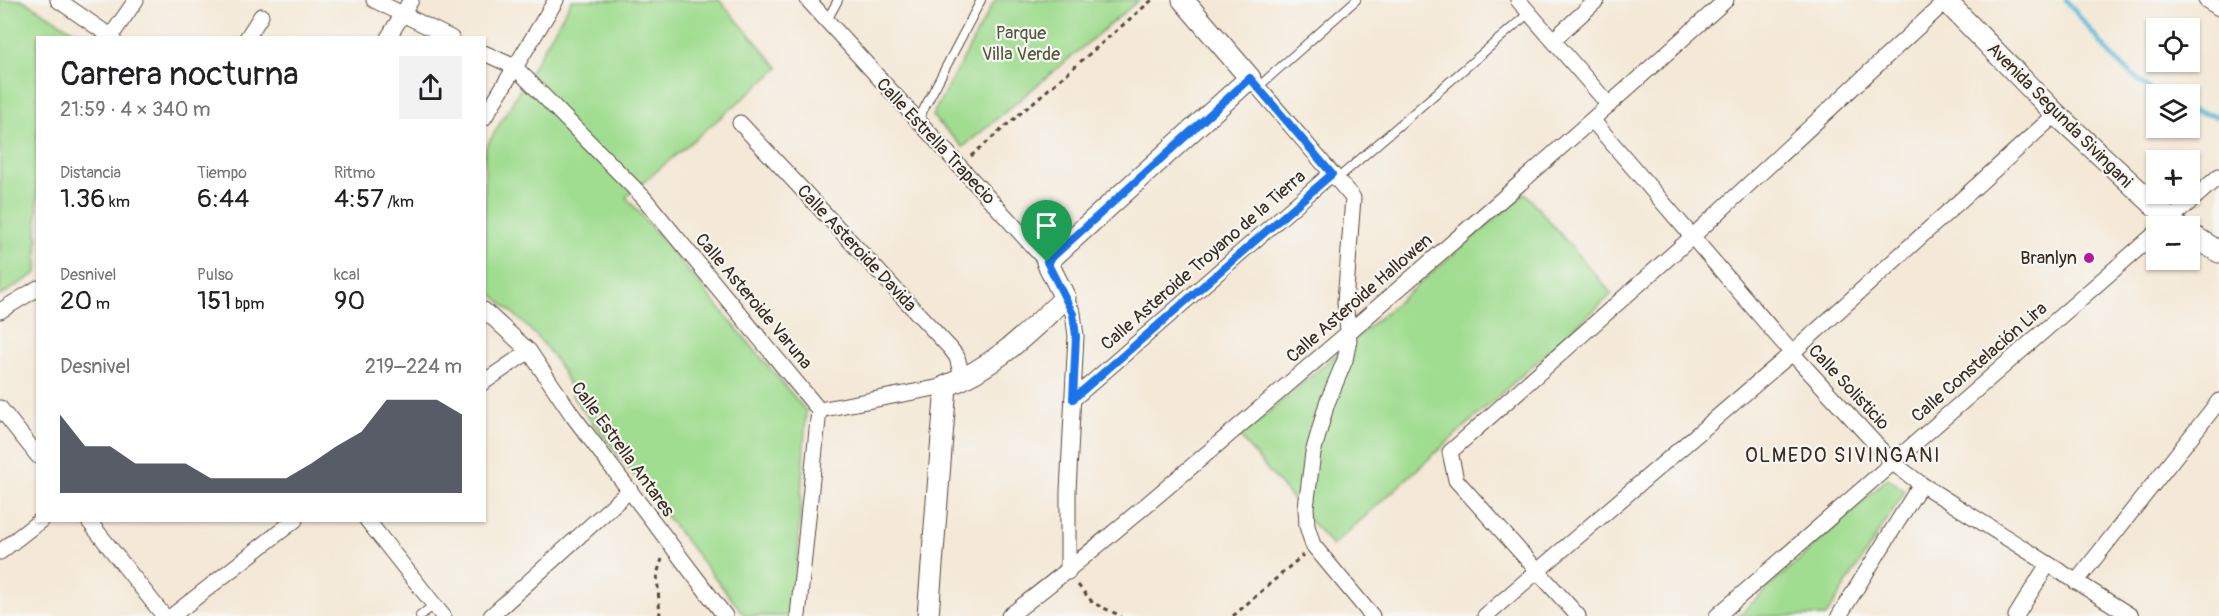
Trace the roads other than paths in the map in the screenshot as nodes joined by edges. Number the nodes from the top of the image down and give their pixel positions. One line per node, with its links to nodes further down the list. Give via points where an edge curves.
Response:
1 (58, 0): 21 (street)
2 (136, 0): 22 (street)
3 (374, 0): 18 (street)
4 (411, 0): 18 (street)
5 (556, 0): 28 (street)
6 (808, 0): 20 (street, Calle Estrella Trapecio)
7 (838, 0): 20 (lane)
8 (981, 0): 33 (lane)
9 (1184, 0): 29 (street)
10 (1356, 0): 29 (lane)
11 (1518, 0): 17 (street)
12 (1597, 0): 26 (street)
13 (1726, 0): 30 (street, Calle Asteroide Hallowen)
14 (2206, 0): 16 (street)
15 (1945, 1): 31 (street, Avenida Segunda Sivingani); 40 (street)
16 (2219, 8)
17 (1529, 13): 26 (street); 36 (lane, Calle Asteroide Troyano de la Tierra)
18 (402, 14): 24 (street); 25 (street)
19 (261, 16): 23 (street)
20 (826, 22): 33 (street, Calle Estrella Trapecio)
21 (111, 36)
22 (113, 36)
23 (247, 36)
24 (389, 36)
25 (447, 36)
26 (1553, 40): 30 (street)
27 (486, 54): 28 (street, Calle Asteroide Varuna)
28 (515, 68): 32 (street); 57 (street, Calle Asteroide Varuna, via 643,197)
29 (1254, 83): 36 (street); 44 (street)
30 (1609, 105): 34 (street, Calle Asteroide Hallowen)
31 (2056, 114): 38 (street, Avenida Segunda Sivingani); 51 (street)
32 (486, 115)
33 (918, 120): 44 (street, Calle Estrella Trapecio)
34 (1593, 121): 40 (street, Calle Solisticio); 49 (street, Calle Asteroide Hallowen)
35 (740, 123): 53 (street, Calle Asteroide Davida, via 950,348 957,357)
36 (1334, 176): 49 (street, via 1353,198 1345,302); 54 (street, Calle Asteroide Troyano de la Tierra)
37 (2219, 176): 39 (street, Calle Constelación Lira)
38 (2156, 216)
39 (2177, 216)
40 (1692, 237): 51 (street, Calle Solisticio); 69 (street, via 1450,452 1456,480)
41 (2200, 240): 43 (street)
42 (2146, 243): 59 (street, Calle Constelación Lira)
43 (2219, 252)
44 (1047, 262): 46 (street, Calle Estrella Trapecio)
45 (36, 289): 47 (street)
46 (1065, 298): 53 (street, via 1022,339); 54 (street, Calle Estrella Trapecio, via 1073,314 1076,336)
47 (0, 311)
48 (486, 312): 50 (street, Calle Estrella Antares)
49 (1348, 333): 68 (street, Calle Asteroide Hallowen); 80 (street, via 1345,360 1327,403 1313,453 1307,526 1313,545)
50 (529, 351): 52 (street); 61 (street, Calle Estrella Antares)
51 (1792, 353): 59 (street, Calle Solisticio); 69 (street)
52 (486, 381)
53 (954, 383): 57 (street); 78 (street, Calle Asteroide Davida)
54 (1073, 399): 68 (street, Calle Estrella Trapecio)
55 (2219, 401): 70 (street)
56 (0, 408): 58 (street)
57 (819, 410): 77 (street)
58 (36, 453)
59 (1893, 463): 60 (street, Calle Solisticio); 83 (street, Calle Constelación Lira)
60 (1921, 484): 67 (street, Calle Solisticio); 84 (street)
61 (630, 490): 75 (street); 76 (street, Calle Estrella Antares)
62 (38, 522): 66 (street)
63 (90, 522): 72 (street)
64 (292, 522): 73 (street)
65 (369, 522): 71 (street)
66 (0, 552)
67 (2048, 564): 70 (street, Calle Solisticio); 85 (street)
68 (1068, 572): 79 (street, Calle Asteroide Hallowen)
69 (1539, 572): 81 (street); 82 (street)
70 (2076, 582): 86 (street, Calle Solisticio)
71 (439, 610): 74 (lane)
72 (164, 616)
73 (172, 616)
74 (420, 616)
75 (490, 616)
76 (725, 616)
77 (798, 616)
78 (928, 616)
79 (1009, 616)
80 (1372, 616)
81 (1485, 616)
82 (1578, 616)
83 (1717, 616)
84 (1839, 616)
85 (2016, 616)
86 (2131, 616)

